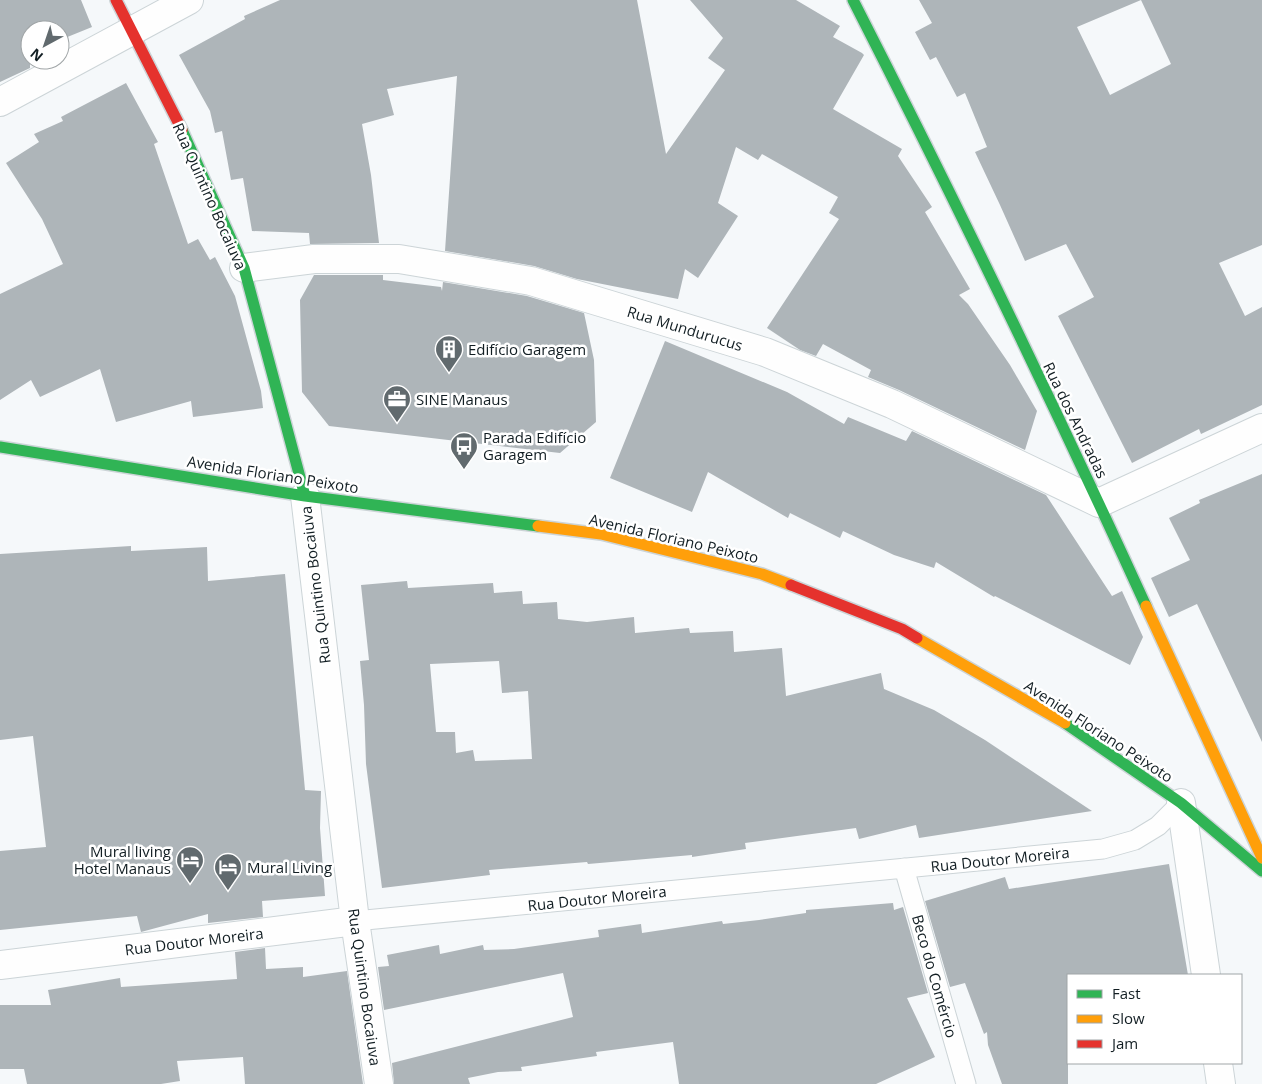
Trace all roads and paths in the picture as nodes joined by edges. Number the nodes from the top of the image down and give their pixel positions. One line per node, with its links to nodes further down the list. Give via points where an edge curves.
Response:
1 (116, 0): 4 (street, Rua Quintino Bocaiuva)
2 (189, 0): 4 (street)
3 (853, 0): 10 (street, Rua dos Andradas)
4 (131, 30): 5 (street); 6 (street, Rua Quintino Bocaiuva, via 185,136)
5 (0, 102)
6 (244, 268): 9 (street, Rua Quintino Bocaiuva); 10 (street, Rua Mundurucus, via 314,259 399,260 531,281 765,352 892,404)
7 (1262, 428): 10 (street)
8 (0, 447): 9 (street, Avenida Floriano Peixoto)
9 (305, 496): 11 (street, Avenida Floriano Peixoto, via 601,534 762,574 902,629 1054,716); 15 (street, Rua Quintino Bocaiuva)
10 (1099, 503): 12 (street, Rua dos Andradas)
11 (1181, 803): 13 (lane, Rua Doutor Moreira, via 1158,826 1135,840 1103,849); 14 (street, Avenida Floriano Peixoto); 17 (street)
12 (1262, 858)
13 (904, 868): 15 (lane, Rua Doutor Moreira); 20 (lane, Beco do Comércio)
14 (1262, 871)
15 (355, 921): 16 (street, Rua Doutor Moreira); 19 (street, Rua Quintino Bocaiuva)
16 (0, 965)
17 (1206, 974)
18 (1218, 1064): 21 (street)
19 (379, 1084)
20 (966, 1084)
21 (1222, 1084)

